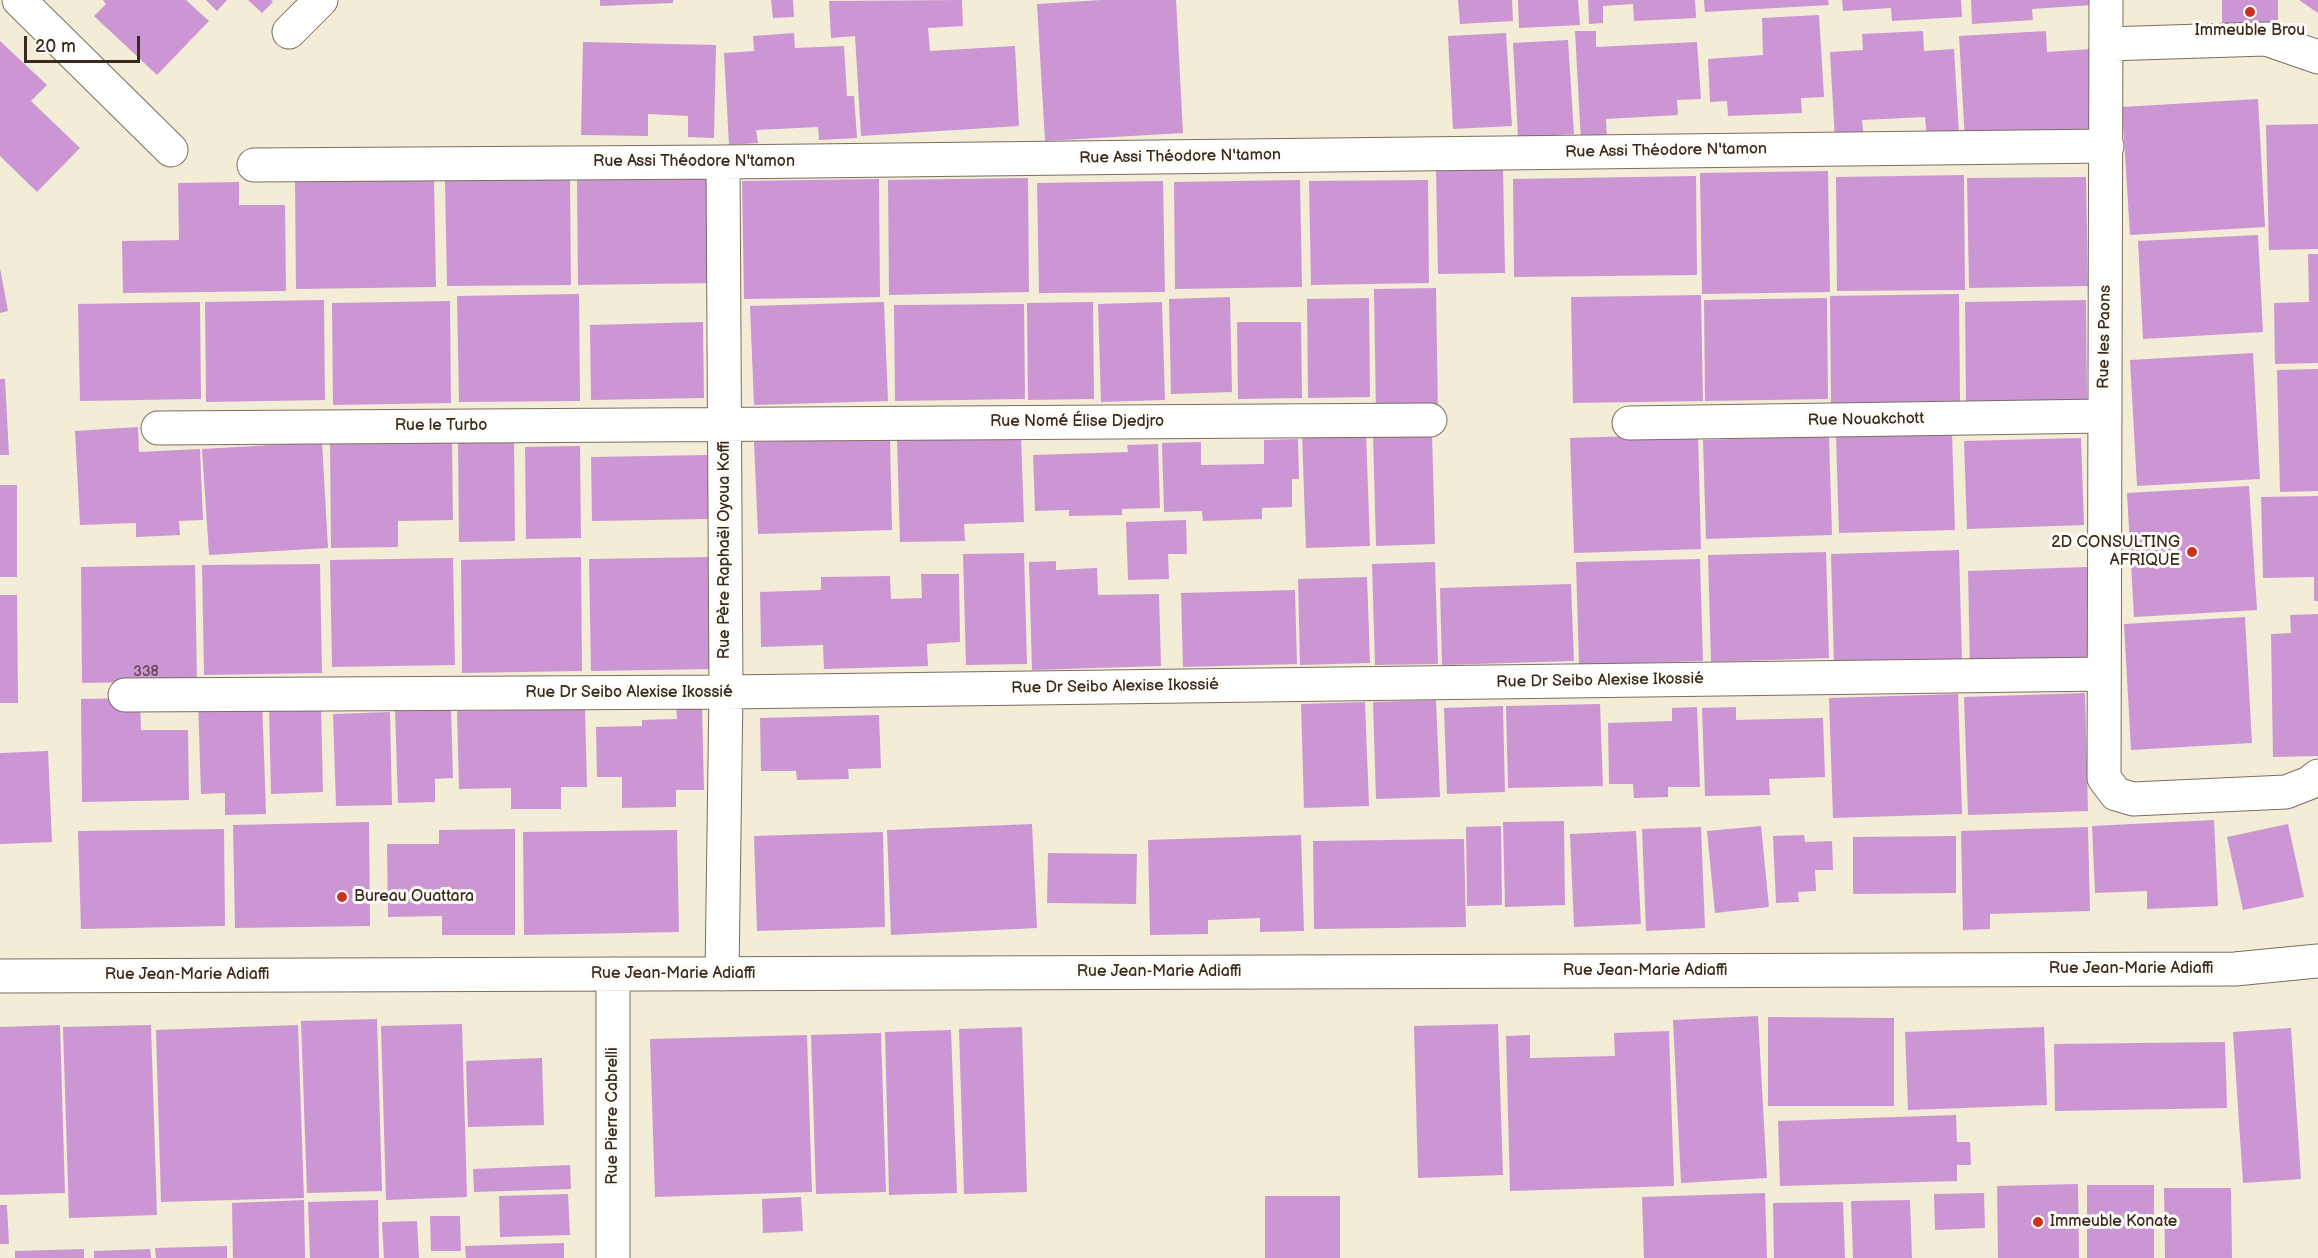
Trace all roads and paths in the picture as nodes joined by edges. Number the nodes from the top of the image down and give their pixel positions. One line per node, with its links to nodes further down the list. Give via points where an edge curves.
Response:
1 (19, 0): 8 (street)
2 (321, 0): 4 (street)
3 (2106, 0): 5 (street, Rue les Paons)
4 (290, 32)
5 (2106, 44): 6 (street, via 2266,39); 7 (street, Rue les Paons)
6 (2318, 57)
7 (2107, 146): 9 (street, Rue Assi Théodore N'tamon); 11 (street, Rue les Paons)
8 (171, 150)
9 (723, 162): 10 (street, Rue Assi Théodore N'tamon); 14 (street, Rue Père Raphaël Oyoua Koffi)
10 (254, 165)
11 (2104, 416): 13 (street, Rue Nouakchott); 16 (street, Rue les Paons)
12 (1430, 420): 14 (street, Rue Nomé Élise Djedjro)
13 (1629, 423)
14 (724, 424): 15 (street, Rue le Turbo); 17 (street, Rue Père Raphaël Oyoua Koffi)
15 (158, 428)
16 (2104, 674): 17 (street, Rue Dr Seibo Alexise Ikossié); 19 (street, Rue les Paons, via 2104,778 2116,794 2133,799 2286,792)
17 (726, 692): 18 (street, Rue Dr Seibo Alexise Ikossié); 22 (street, Rue Père Raphaël Oyoua Koffi)
18 (124, 695)
19 (2318, 776)
20 (2318, 962): 22 (street, Rue Jean-Marie Adiaffi, via 2223,969)
21 (613, 974): 22 (street, Rue Jean-Marie Adiaffi); 23 (street, Rue Jean-Marie Adiaffi); 24 (street, Rue Pierre Cabrelli)
22 (722, 974)
23 (0, 976)
24 (613, 1258)

